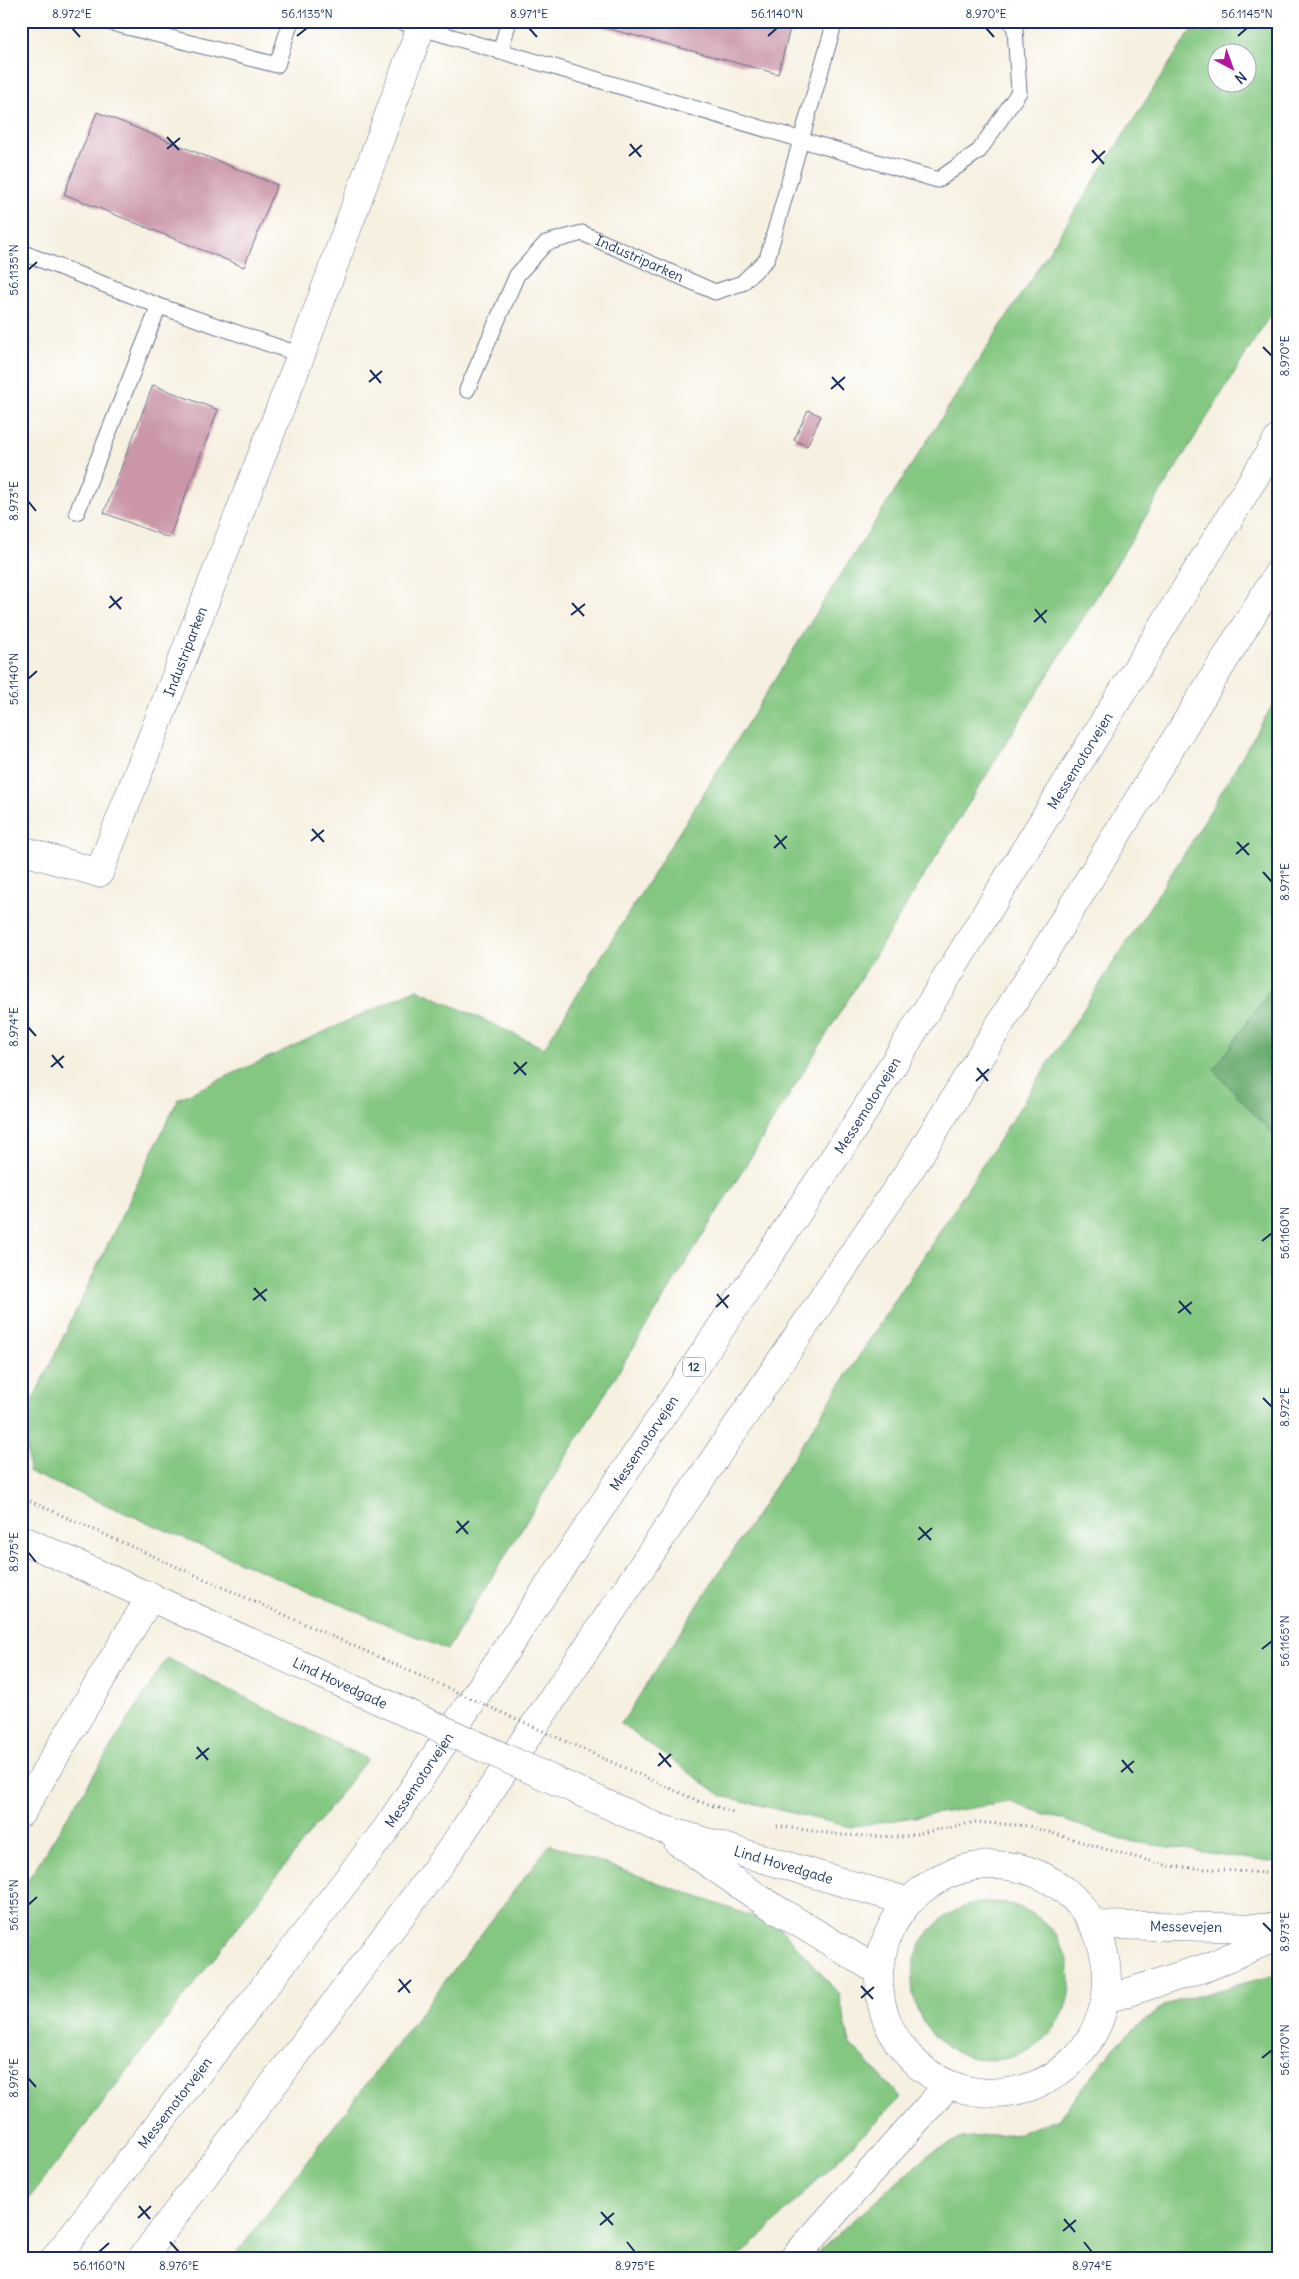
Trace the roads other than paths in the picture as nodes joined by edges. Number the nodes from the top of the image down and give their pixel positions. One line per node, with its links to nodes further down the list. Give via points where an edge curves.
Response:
1 (104, 21): 2 (lane, via 277,65)
2 (291, 21)
3 (509, 21): 7 (lane)
4 (835, 21): 8 (lane, Industriparken)
5 (1011, 21): 8 (lane, Industriparken, via 1015,29 1019,92 979,151 938,180)
6 (414, 24): 7 (lane, Industriparken); 11 (main road, Industriparken)
7 (500, 52): 8 (lane, Industriparken)
8 (800, 140): 12 (lane, Industriparken, via 767,259 742,283 715,292 582,233 546,243 517,275)
9 (21, 252): 10 (lane)
10 (159, 306): 11 (lane); 14 (lane)
11 (301, 355): 16 (main road, Industriparken, via 99,873)
12 (467, 390)
13 (1278, 439): 28 (main road, Messemotorvejen / 12, via 854,1128 387,1828)
14 (77, 512)
15 (1278, 573): 29 (main road, via 915,1162 449,1852)
16 (21, 850)
17 (21, 1538): 18 (main road, Lind Hovedgade)
18 (151, 1596): 19 (main road); 20 (main road, Lind Hovedgade, bridge)
19 (21, 1812)
20 (659, 1828): 21 (main road, Lind Hovedgade); 25 (main road, Lind Hovedgade, via 763,1901)
21 (909, 1902): 22 (main road, via 948,1873 990,1864 1032,1870 1069,1892); 25 (main road, via 888,1932)
22 (1095, 1925): 23 (main road, Messevejen); 26 (main road, via 1107,1961)
23 (1278, 1928)
24 (1278, 1936): 26 (main road, via 1210,1966)
25 (878, 1971): 27 (main road, via 881,2004 894,2037 917,2065)
26 (1107, 1999): 27 (main road, via 1092,2037 1065,2068 1029,2088 988,2094)
27 (948, 2085): 30 (main road)
28 (55, 2258)
29 (142, 2258)
30 (794, 2258)

